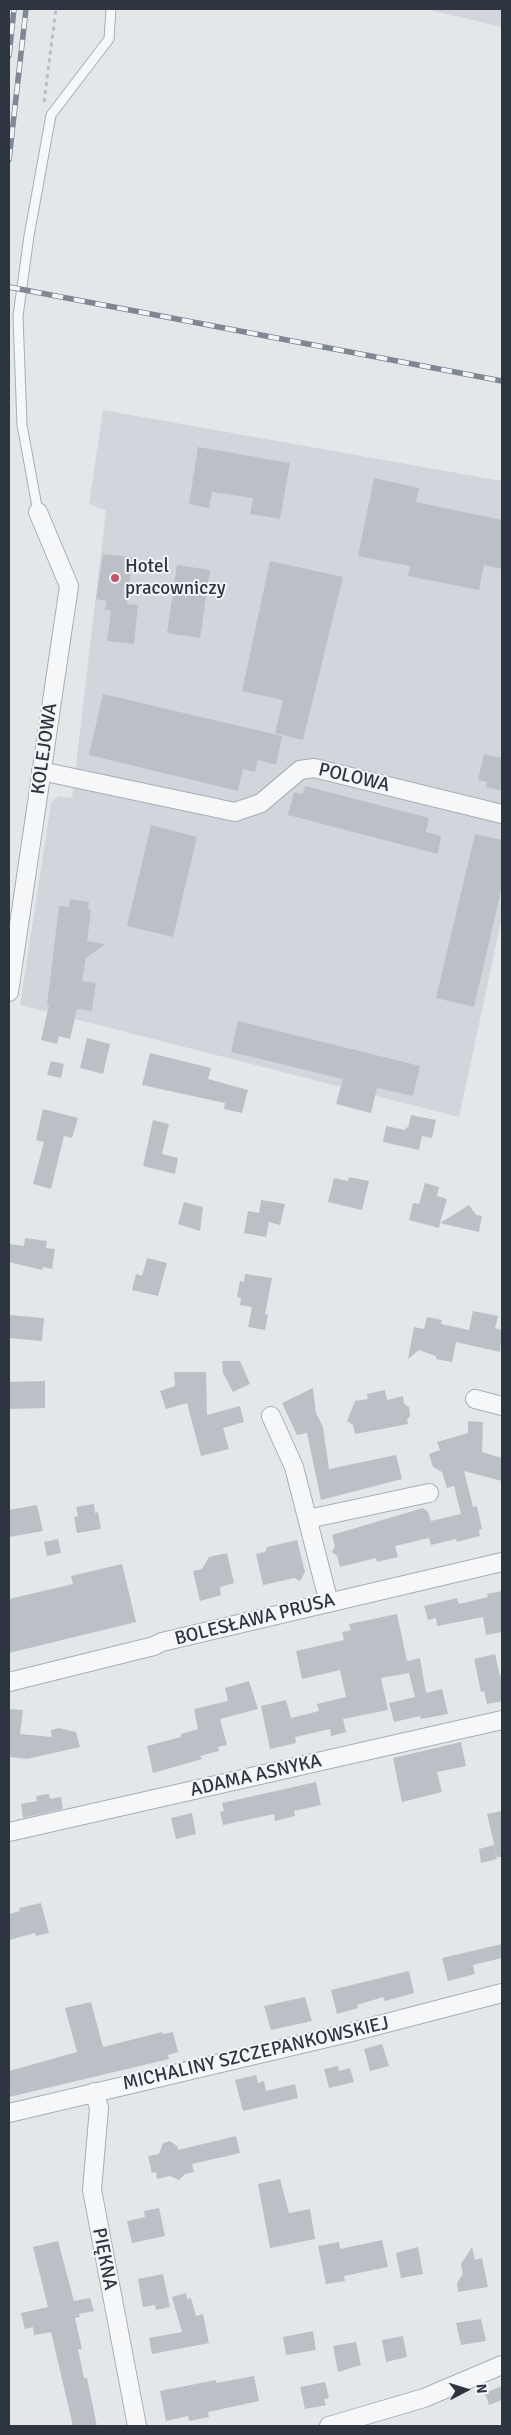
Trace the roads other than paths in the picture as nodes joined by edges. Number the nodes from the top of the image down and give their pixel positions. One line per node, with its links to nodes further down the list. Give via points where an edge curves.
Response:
1 (111, 9): 2 (lane, via 108,39 51,115 29,236 18,316 22,425)
2 (38, 512): 3 (street, KOLEJOWA, via 69,586)
3 (41, 772): 4 (street, POLOWA, via 235,812 261,803 300,770 314,768); 5 (street, KOLEJOWA)
4 (502, 814)
5 (9, 992)
6 (475, 1399): 7 (street)
7 (502, 1406)
8 (271, 1416): 10 (street, via 294,1467)
9 (429, 1493): 10 (street)
10 (308, 1519): 12 (street)
11 (502, 1562): 12 (street, BOLESŁAWA PRUSA)
12 (329, 1603): 13 (street, BOLESŁAWA PRUSA)
13 (9, 1682)
14 (502, 1720): 15 (street, ADAMA ASNYKA)
15 (9, 1832)
16 (502, 1993): 17 (street, MICHALINY SZCZEPANKOWSKIEJ, via 348,2033)
17 (94, 2092): 18 (street, MICHALINY SZCZEPANKOWSKIEJ); 20 (street, PIĘKNA, via 99,2108 92,2190)
18 (9, 2114)
19 (502, 2365): 21 (street, via 424,2398)
20 (137, 2426)
21 (329, 2426)

